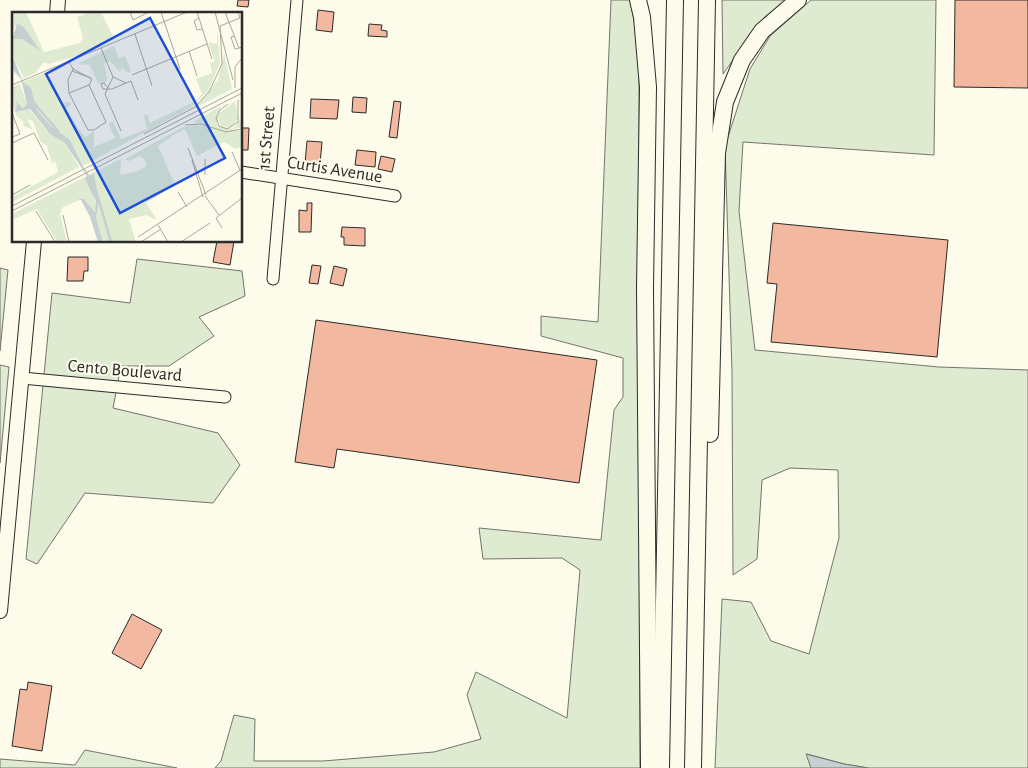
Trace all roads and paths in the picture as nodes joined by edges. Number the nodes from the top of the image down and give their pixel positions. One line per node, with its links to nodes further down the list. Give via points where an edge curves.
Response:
1 (297, 0): 8 (street, 1st Street)
2 (638, 0): 17 (highway, via 648,87 644,288)
3 (664, 0): 12 (highway, via 660,262)
4 (674, 0): 12 (highway)
5 (707, 0): 15 (highway)
6 (798, 0): 15 (highway, via 762,31 742,60 725,102 717,153 710,445)
7 (242, 172): 8 (street, Curtis Avenue)
8 (280, 178): 9 (street, Curtis Avenue); 11 (street, 1st Street)
9 (395, 196)
10 (34, 242): 13 (main road)
11 (273, 279)
12 (669, 291): 18 (highway)
13 (22, 378): 14 (street, Cento Boulevard); 16 (main road)
14 (225, 397)
15 (698, 502): 19 (highway)
16 (0, 611)
17 (649, 768)
18 (661, 768)
19 (693, 768)

